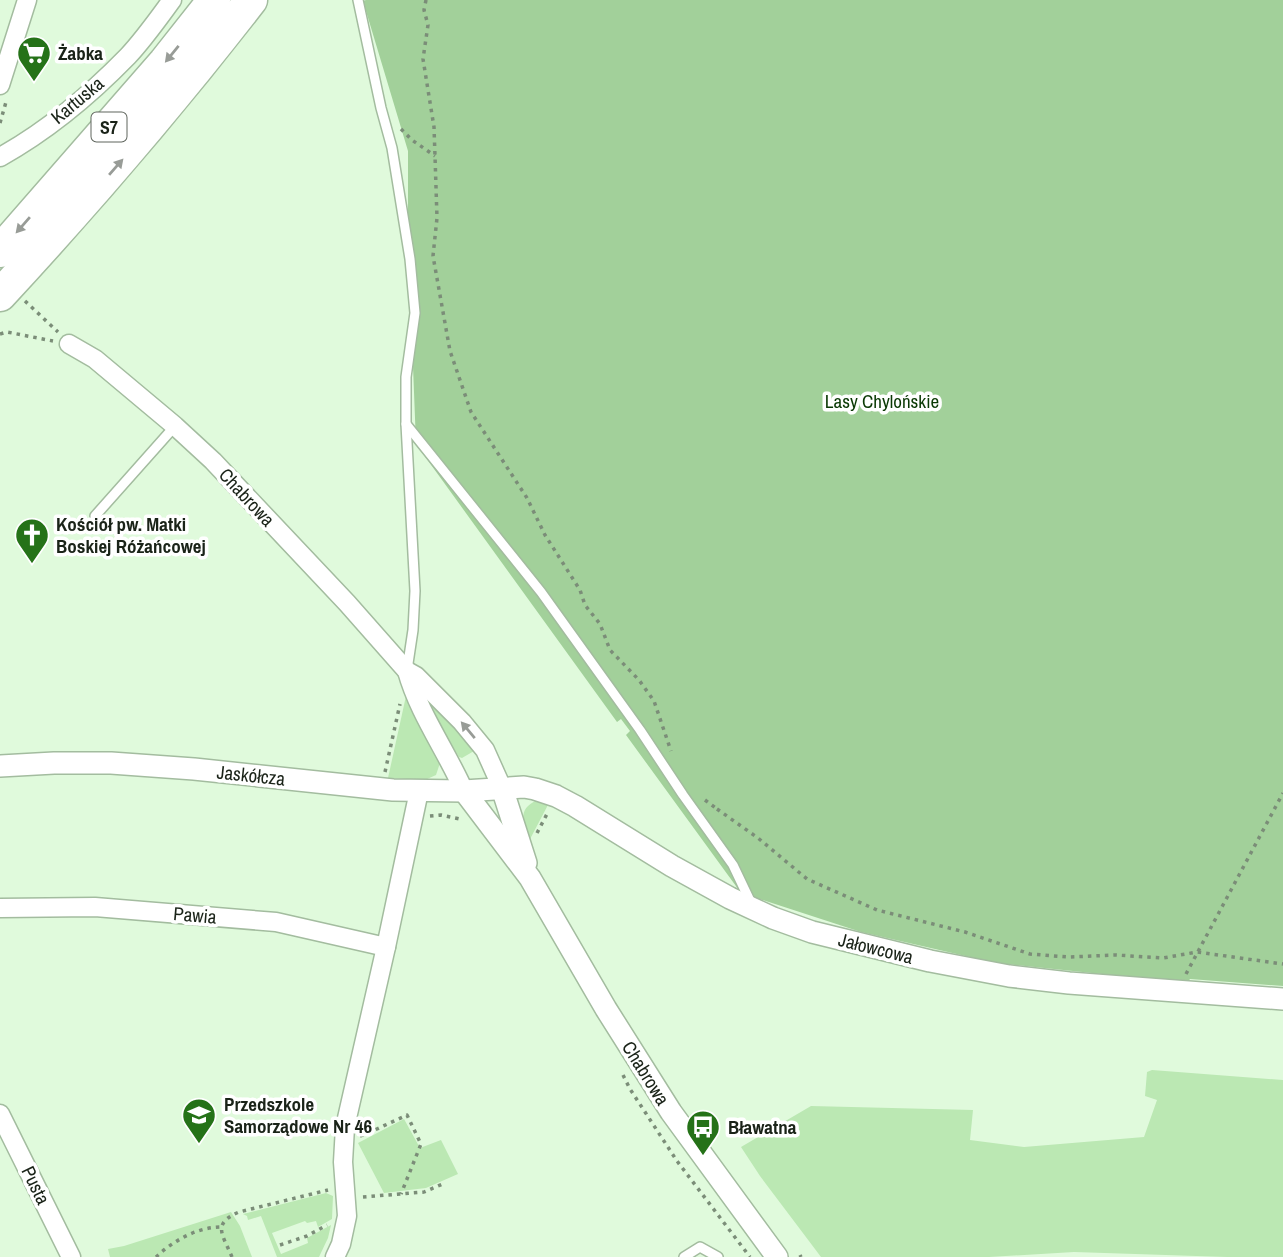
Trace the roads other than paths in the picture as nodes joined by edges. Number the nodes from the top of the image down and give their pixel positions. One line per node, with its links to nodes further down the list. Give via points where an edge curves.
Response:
1 (27, 0): 6 (street)
2 (172, 0): 7 (street, Kartuska, via 129,54 83,99)
3 (214, 0): 8 (highway, S7, one-way to 8, via 166,62)
4 (251, 0): 9 (highway, S7, one-way to 4)
5 (358, 0): 11 (lane, via 392,148 410,259 415,313 406,377)
6 (0, 85)
7 (0, 157)
8 (0, 251)
9 (12, 298)
10 (69, 344): 12 (street, Chabrowa, via 95,359)
11 (407, 424): 14 (lane, via 415,591); 21 (lane, via 541,593 640,730 733,865)
12 (176, 426): 13 (lane); 14 (street, Chabrowa)
13 (95, 516)
14 (407, 671): 16 (street, Chabrowa, one-way to 14, via 485,750); 18 (street, Chabrowa, via 413,692)
15 (0, 766): 17 (street, Jaskółcza, via 111,763)
16 (502, 788): 18 (street, Jaskółcza); 19 (street, Chabrowa); 21 (street, Jałowcowa, via 536,789 556,796)
17 (419, 791): 18 (street, Jaskółcza); 22 (street)
18 (464, 791): 19 (street, Chabrowa)
19 (530, 878): 29 (street, Chabrowa, via 663,1101)
20 (0, 908): 22 (street, Pawia, via 94,907 276,922)
21 (755, 910): 23 (street, Jałowcowa, via 812,932 1009,975)
22 (386, 947): 26 (street, via 345,1127 341,1193 347,1216)
23 (1283, 999)
24 (0, 1114): 25 (street, Pusta)
25 (71, 1257)
26 (335, 1257)
27 (684, 1257): 28 (lane, via 700,1247)
28 (718, 1257)
29 (777, 1257)

